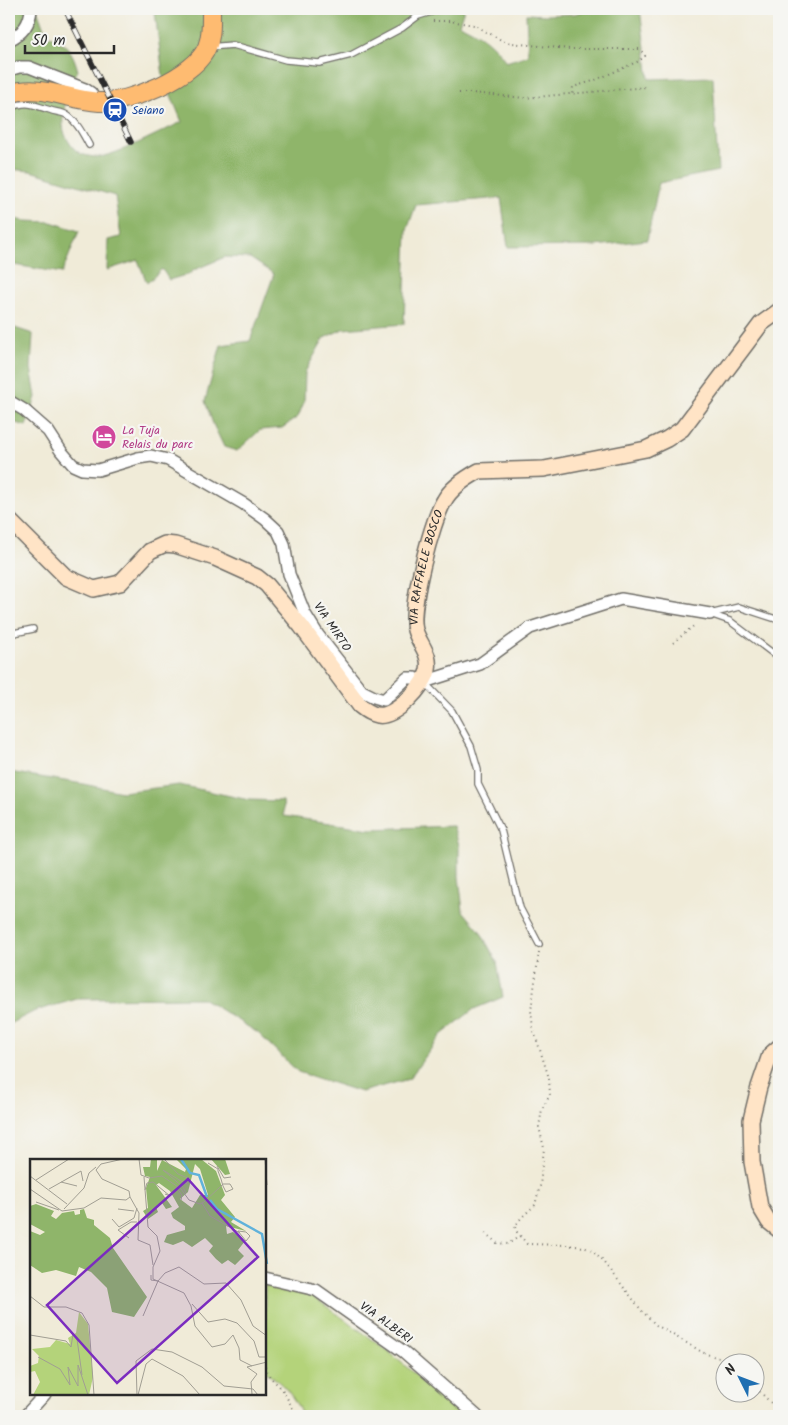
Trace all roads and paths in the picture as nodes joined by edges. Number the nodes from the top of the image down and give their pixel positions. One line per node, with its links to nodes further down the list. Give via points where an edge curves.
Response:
1 (31, 9): 5 (street, via 31,16 20,35)
2 (210, 9): 6 (main road)
3 (441, 9): 6 (lane, via 418,16 351,55 319,63 286,60 233,45)
4 (431, 22): 11 (path, via 474,25 505,42 570,49 640,48 645,56 593,82 573,87)
5 (9, 40)
6 (207, 47): 12 (main road, via 200,60 184,74 126,100)
7 (9, 70): 12 (street, via 29,67 85,89)
8 (647, 87): 11 (path)
9 (459, 93): 11 (path, via 524,98)
10 (9, 94): 12 (main road, via 34,89)
11 (572, 94)
12 (94, 102)
13 (9, 108): 14 (lane, via 34,103 65,114 81,130)
14 (89, 145)
15 (779, 312): 24 (street, VIA RAFFAELE BOSCO, via 761,324 682,429 668,439 646,449 544,469 479,471 450,493 443,502 427,551 413,614 415,631 426,653 428,669)
16 (9, 401): 24 (street, VIA MIRTO, via 48,431 73,465 98,470 151,456 168,460 244,504 278,531 284,544 289,574 306,614 318,635 362,691 384,700 407,678)
17 (9, 520): 24 (street, via 66,577 94,589 120,583 150,551 166,544 216,558 257,577 302,626 360,706 368,712 389,714)
18 (710, 614): 19 (lane, via 738,607); 22 (path); 23 (lane, via 730,621); 24 (street, via 621,599 530,628 480,664)
19 (779, 620)
20 (33, 630): 21 (lane)
21 (9, 634)
22 (673, 643)
23 (779, 658)
24 (424, 682): 25 (lane, via 452,711 471,746 478,770 478,784 502,830 520,908)
25 (538, 944): 29 (path, via 531,1011 549,1078 550,1095 542,1109 539,1127 544,1148 540,1186 535,1205 515,1227)
26 (779, 1047): 27 (street, via 770,1055 751,1120 752,1162 760,1207 769,1222)
27 (779, 1230)
28 (485, 1233): 29 (path, via 497,1243 508,1244)
29 (520, 1236): 31 (path, via 527,1244 566,1245 592,1251 656,1325 702,1352)
30 (266, 1278): 38 (street, VIA ALBERI, via 316,1290 404,1352)
31 (716, 1356)
32 (266, 1368): 37 (path)
33 (44, 1395): 36 (street)
34 (766, 1398): 35 (path)
35 (779, 1411)
36 (25, 1416)
37 (296, 1416)
38 (477, 1416)

